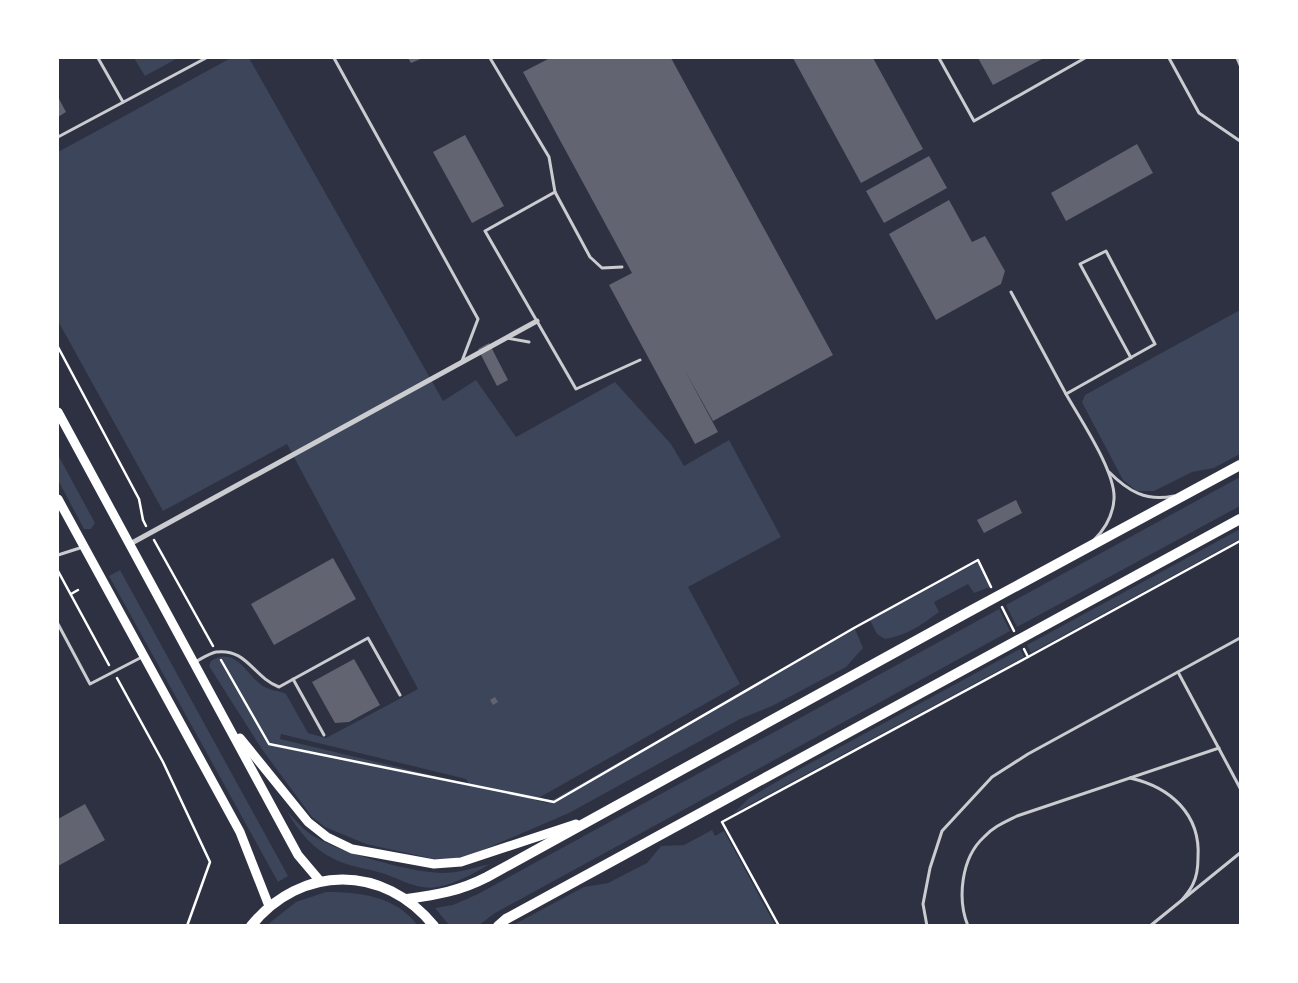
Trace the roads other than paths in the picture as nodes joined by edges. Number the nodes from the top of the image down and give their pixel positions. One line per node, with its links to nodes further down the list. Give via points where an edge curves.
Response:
1 (98, 58): 10 (lane)
2 (206, 58): 10 (lane)
3 (334, 58): 21 (lane, via 478,319)
4 (490, 58): 13 (lane, via 549,157)
5 (939, 58): 6 (lane, via 974,121)
6 (1085, 58)
7 (1169, 58): 12 (lane, via 1199,113)
8 (1237, 58): 9 (lane)
9 (1240, 65)
10 (123, 102): 11 (lane)
11 (58, 137)
12 (1240, 141)
13 (555, 192): 14 (lane, via 590,257 602,268); 16 (lane, via 484,231)
14 (622, 267)
15 (1011, 292): 22 (lane)
16 (537, 321): 17 (street); 20 (lane, via 576,389)
17 (506, 338): 18 (lane); 21 (street)
18 (529, 342)
19 (1131, 358): 19 (lane, via 1155,344 1106,251 1080,264); 22 (lane)
20 (640, 360)
21 (462, 362): 29 (street)
22 (1066, 394): 25 (lane)
23 (58, 412): 29 (main road)
24 (1240, 466): 26 (main road)
25 (1109, 471): 26 (lane, via 1125,487 1155,499); 31 (lane, via 1115,498 1111,517)
26 (1198, 488): 31 (main road)
27 (58, 499): 30 (main road)
28 (1240, 519): 53 (main road, via 514,914)
29 (130, 544): 36 (main road)
30 (84, 547): 32 (lane); 35 (main road)
31 (1081, 552): 45 (main road)
32 (58, 555)
33 (58, 624): 35 (lane, via 90,684)
34 (1240, 638): 37 (lane)
35 (144, 656): 50 (main road, via 240,832)
36 (195, 663): 38 (lane, via 216,652 241,655 266,682 279,687); 40 (main road)
37 (1178, 672): 42 (lane); 54 (lane, via 992,777 942,831 923,904)
38 (293, 679): 39 (lane, via 368,638); 41 (lane)
39 (400, 695)
40 (224, 717): 45 (main road, via 308,822 352,849 382,856 434,864 461,862 567,828); 47 (main road, via 298,855)
41 (324, 735)
42 (1219, 748): 43 (lane); 44 (lane)
43 (1130, 778): 49 (lane, via 1151,783 1168,794 1183,807 1198,836 1198,866 1194,883); 55 (lane, via 1017,816 982,837 965,872 962,909)
44 (1240, 788)
45 (626, 800): 48 (main road, via 466,888 443,895)
46 (1240, 853): 49 (lane)
47 (320, 881): 48 (main road, via 359,879); 50 (main road, via 292,891)
48 (407, 899): 52 (main road)
49 (1182, 900): 56 (lane)
50 (269, 906): 51 (main road)
51 (251, 926)
52 (434, 926)
53 (498, 926)
54 (927, 926)
55 (968, 926)
56 (1150, 926)

